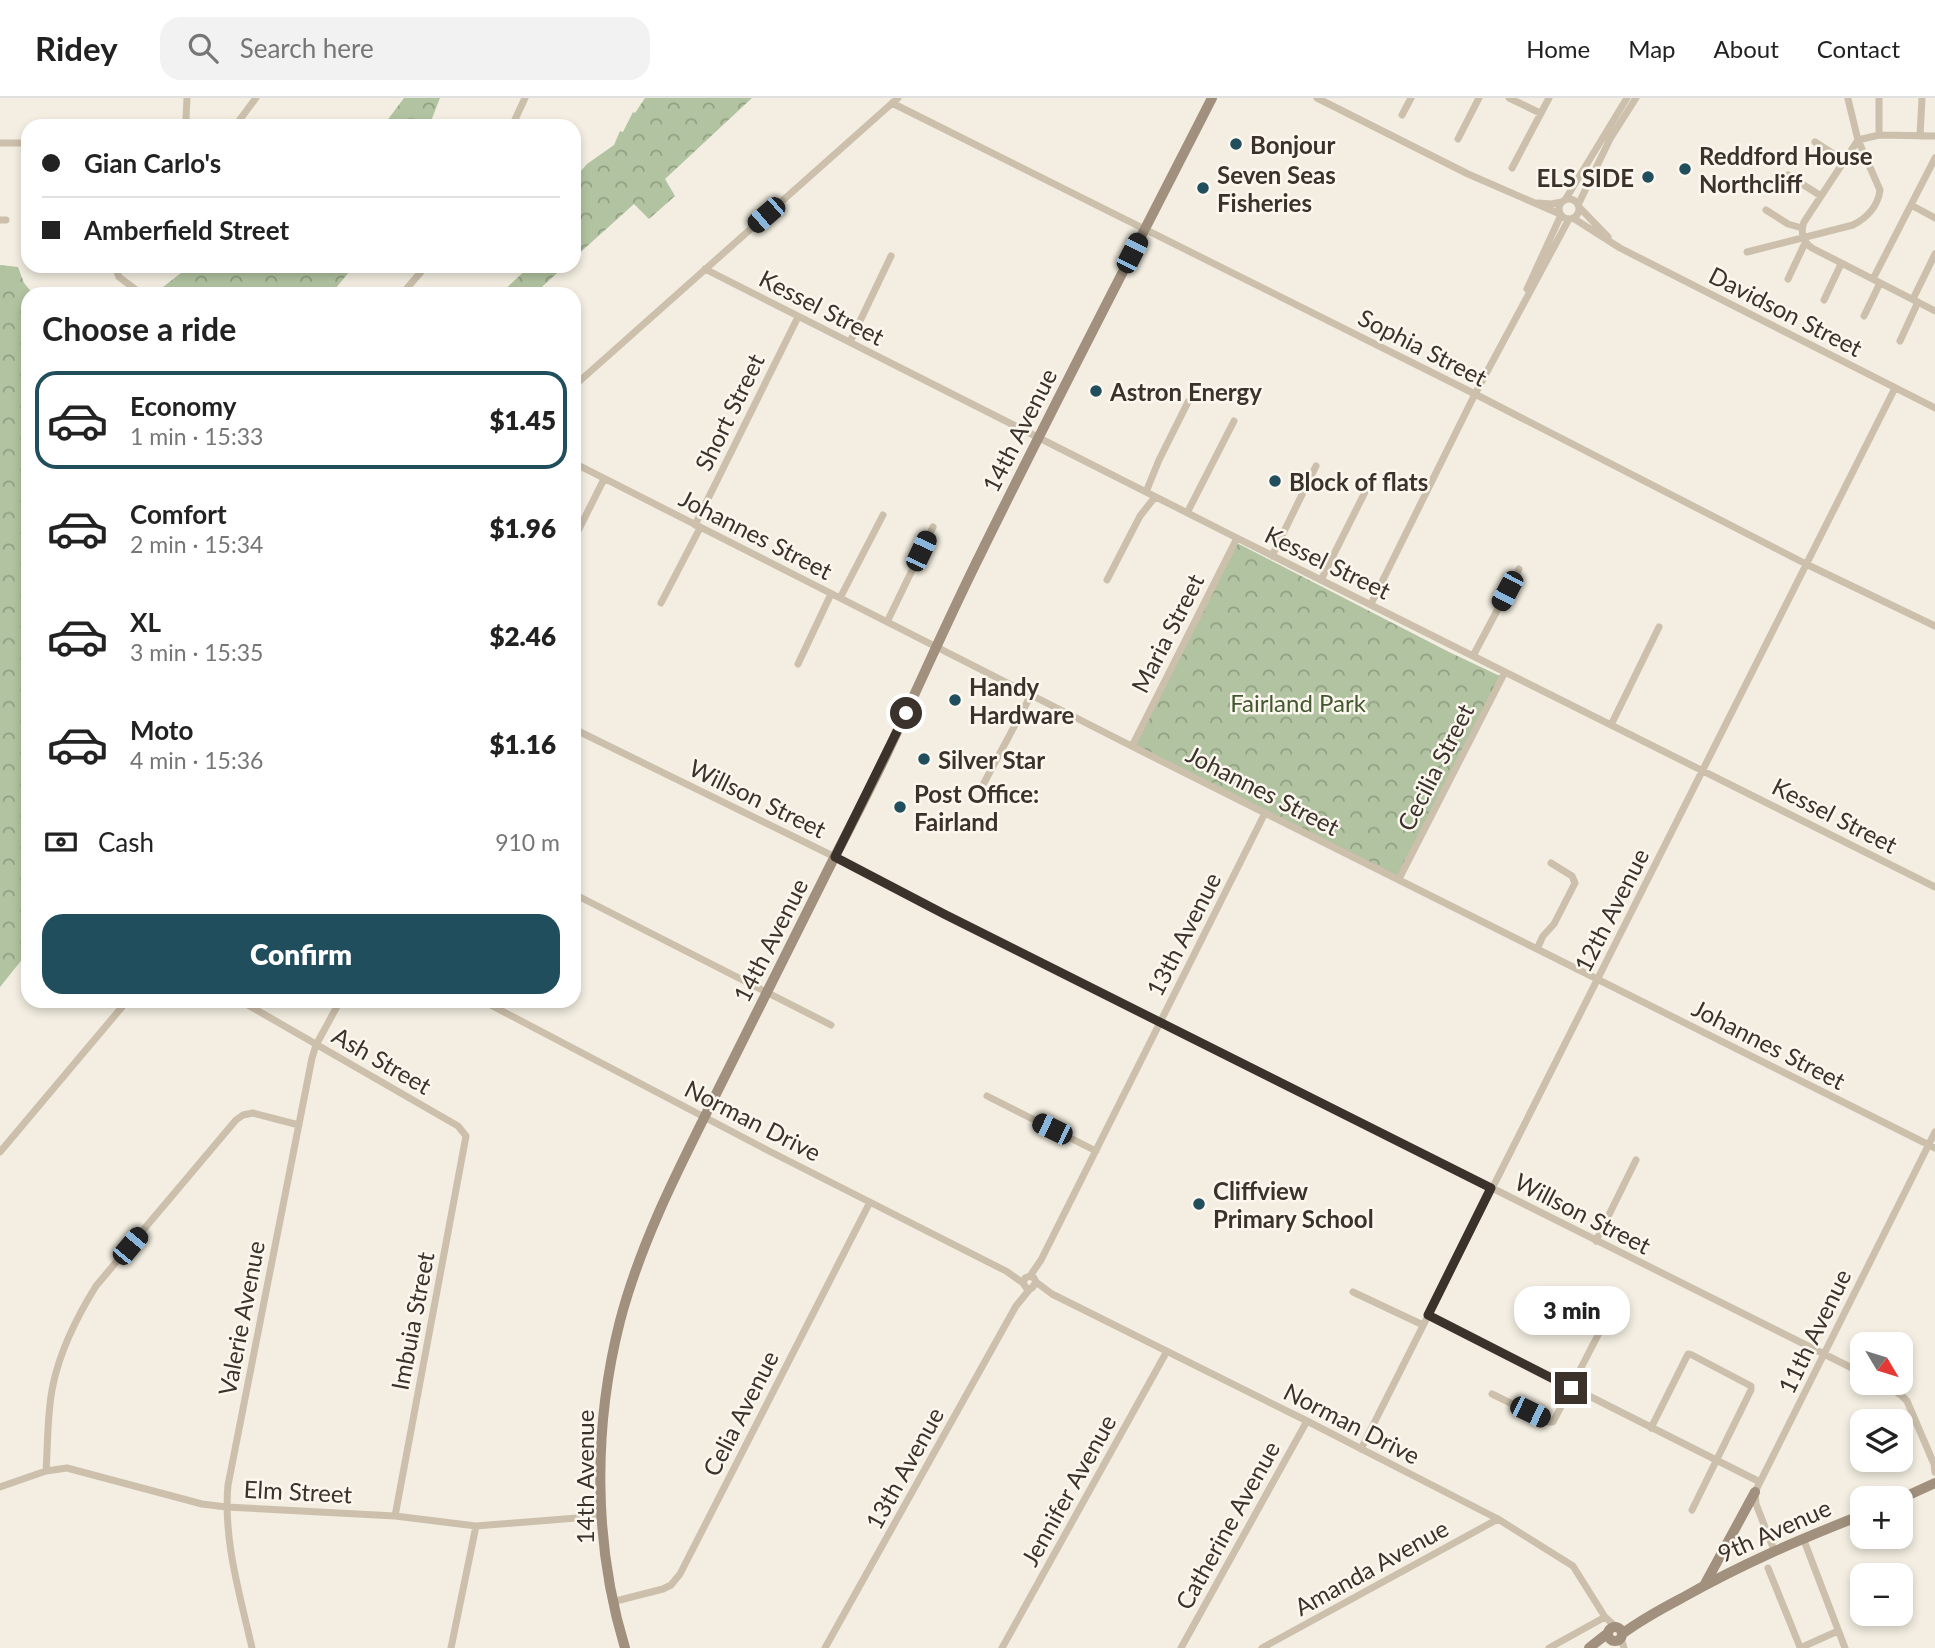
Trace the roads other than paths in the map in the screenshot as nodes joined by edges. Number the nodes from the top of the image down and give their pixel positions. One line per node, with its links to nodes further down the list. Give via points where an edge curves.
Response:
1 (187, 98): 18 (street)
2 (256, 98): 19 (street)
3 (525, 98): 20 (street)
4 (1212, 98): 42 (main road, 14th Avenue)
5 (1317, 98): 35 (street, Davidson Street)
6 (1411, 98): 17 (street)
7 (1479, 98): 24 (street)
8 (1509, 98): 16 (street)
9 (1549, 98): 16 (street)
10 (1627, 98): 34 (street)
11 (1636, 98): 37 (street, via 1610,139)
12 (1879, 98): 21 (street)
13 (1922, 98): 22 (street)
14 (1848, 99): 25 (street)
15 (895, 100): 42 (street, Sophia Street); 49 (street)
16 (1540, 113): 31 (street)
17 (1402, 115)
18 (186, 119)
19 (240, 119)
20 (515, 119)
21 (1879, 135): 22 (street); 25 (street)
22 (1920, 136): 23 (street)
23 (1935, 136)
24 (1458, 139)
25 (1858, 140): 30 (street); 43 (street, via 1880,190 1879,198 1860,222)
26 (1815, 142): 30 (street)
27 (0, 143): 28 (street)
28 (21, 143)
29 (1935, 158): 36 (street)
30 (1843, 160): 33 (street)
31 (1511, 168)
32 (1788, 175): 33 (street)
33 (1821, 196): 41 (street)
34 (1564, 201): 35 (street, Davidson Street); 37 (street, via 1571,199); 39 (street, via 1559,207)
35 (1530, 202): 39 (street, Davidson Street)
36 (1910, 205): 40 (street); 53 (street)
37 (1579, 206): 39 (street, via 1578,214); 44 (street, Davidson Street)
38 (1766, 210): 41 (street)
39 (1566, 217): 44 (street, Davidson Street); 65 (street)
40 (1935, 218)
41 (1802, 228): 43 (street)
42 (1145, 229): 65 (street, Sophia Street); 69 (main road, 14th Avenue)
43 (1804, 240): 45 (street); 48 (street); 52 (street)
44 (1620, 248): 64 (street, Davidson Street)
45 (1747, 252)
46 (1935, 254): 57 (street)
47 (891, 256): 62 (street)
48 (1841, 264): 53 (street); 56 (street)
49 (705, 270): 60 (street, Kessel Street); 63 (street)
50 (118, 273): 54 (street)
51 (420, 273): 55 (street)
52 (1788, 279)
53 (1876, 281): 57 (street); 59 (street)
54 (132, 287)
55 (408, 287)
56 (1824, 300)
57 (1915, 301): 58 (street); 61 (street)
58 (1935, 311)
59 (1864, 316)
60 (798, 317): 62 (street, Kessel Street); 79 (street, Short Street)
61 (1900, 341)
62 (850, 342): 69 (street, Kessel Street)
63 (581, 380)
64 (1895, 388): 67 (street, Davidson Street); 83 (street, 12th Avenue)
65 (1475, 394): 83 (street, Sophia Street); 90 (street)
66 (1188, 402): 74 (street)
67 (1935, 408)
68 (1234, 421): 76 (street)
69 (1039, 437): 74 (street, Kessel Street); 94 (main road, 14th Avenue)
70 (1316, 466): 82 (street)
71 (581, 467): 72 (street, Johannes Street)
72 (604, 479): 78 (street); 79 (street, Johannes Street)
73 (1366, 490): 86 (street)
74 (1146, 492): 75 (street, Kessel Street)
75 (1155, 497): 76 (street, Kessel Street); 85 (street, via 1133,528)
76 (1187, 513): 81 (street, Kessel Street)
77 (883, 515): 88 (street)
78 (581, 525)
79 (698, 526): 87 (street, Johannes Street); 89 (street, Short Street)
80 (933, 527): 91 (street)
81 (1237, 538): 82 (street, Kessel Street); 101 (street, Maria Street)
82 (1272, 556): 86 (street, Kessel Street)
83 (1806, 564): 92 (street, Sophia Street); 102 (street, 12th Avenue)
84 (1519, 569): 95 (street)
85 (1107, 580)
86 (1321, 580): 90 (street, Kessel Street)
87 (831, 594): 88 (street, Johannes Street); 96 (street)
88 (840, 598): 91 (street, Johannes Street)
89 (661, 603)
90 (1371, 604): 95 (street, Kessel Street)
91 (887, 622): 94 (street, Johannes Street)
92 (1935, 626)
93 (1659, 627): 99 (street)
94 (936, 647): 98 (street, Johannes Street); 105 (main road, 14th Avenue)
95 (1473, 656): 97 (street, Kessel Street)
96 (798, 664)
97 (1505, 672): 99 (street, Kessel Street); 107 (street, Cecilia Street)
98 (1031, 695): 101 (street, Johannes Street); 103 (street)
99 (1611, 725): 102 (street, Kessel Street)
100 (581, 732): 105 (street, Willson Street)
101 (1132, 746): 104 (street, Johannes Street)
102 (1703, 771): 108 (street, Kessel Street); 111 (street, 12th Avenue)
103 (984, 783)
104 (1265, 813): 107 (street, Johannes Street); 117 (street, 13th Avenue)
105 (835, 857): 112 (main road, 14th Avenue); 117 (street, Willson Street)
106 (1551, 863): 110 (street, via 1575,883)
107 (1399, 879): 110 (street, Johannes Street)
108 (1935, 887)
109 (581, 898): 112 (street)
110 (1537, 949): 111 (street, Johannes Street)
111 (1598, 979): 125 (street, Johannes Street); 129 (street, 12th Avenue)
112 (767, 991): 118 (street); 121 (main road, 14th Avenue)
113 (121, 1008): 127 (street)
114 (253, 1008): 119 (street, Ash Street)
115 (336, 1008): 119 (street, Valerie Avenue)
116 (497, 1008): 121 (street, Norman Drive)
117 (1160, 1021): 126 (street, 13th Avenue); 129 (street, Willson Street)
118 (831, 1025)
119 (316, 1045): 122 (street, Valerie Avenue); 124 (street, Ash Street)
120 (986, 1096): 126 (street)
121 (704, 1118): 130 (street, Norman Drive); 159 (main road, 14th Avenue, via 651,1228 621,1319 604,1405)
122 (299, 1125): 148 (street, via 253,1113 236,1120 96,1286 57,1368); 156 (street, Valerie Avenue)
123 (1935, 1132): 125 (street, 11th Avenue)
124 (465, 1134): 158 (street, Imbuia Street)
125 (1932, 1147): 138 (street, 11th Avenue)
126 (1096, 1151): 132 (street, 13th Avenue)
127 (0, 1152)
128 (1636, 1160): 131 (street)
129 (1491, 1188): 131 (street, Willson Street); 135 (street, 12th Avenue)
130 (870, 1202): 132 (street, Norman Drive); 167 (street, Celia Avenue, via 676,1580 663,1589)
131 (1596, 1241): 138 (street, Willson Street)
132 (1030, 1283): 137 (street, Norman Drive); 175 (street, 13th Avenue)
133 (1353, 1292): 136 (street)
134 (1613, 1306): 140 (street)
135 (1428, 1315): 136 (street, 12th Avenue); 140 (street)
136 (1423, 1325): 145 (street, 12th Avenue)
137 (1167, 1351): 143 (street, Norman Drive); 176 (street, Jennifer Avenue)
138 (1824, 1354): 139 (street, Willson Street); 149 (street, 11th Avenue)
139 (1850, 1367)
140 (1571, 1388): 141 (street, via 1552,1422); 144 (street)
141 (1492, 1394)
142 (1901, 1395): 147 (street, via 1908,1401)
143 (1307, 1421): 145 (street, Norman Drive); 177 (street, Catherine Avenue)
144 (1651, 1428): 146 (street); 146 (street, via 1686,1357 1692,1355 1751,1388)
145 (1361, 1449): 160 (street, Norman Drive)
146 (1716, 1460): 149 (street); 157 (street)
147 (1935, 1467)
148 (46, 1471): 151 (street, Elm Street); 156 (street, Elm Street, via 67,1468)
149 (1760, 1482): 153 (street, 11th Avenue)
150 (1935, 1483): 154 (main road)
151 (0, 1487)
152 (1935, 1490): 154 (main road)
153 (1755, 1492): 164 (street); 166 (main road)
154 (1917, 1493): 155 (main road)
155 (1913, 1494)
156 (226, 1507): 158 (street, Elm Street); 172 (street, Valerie Avenue)
157 (1692, 1510)
158 (395, 1516): 162 (street, Elm Street)
159 (602, 1516): 162 (street, Elm Street); 167 (main road, 14th Avenue)
160 (1498, 1519): 168 (street, Norman Drive, via 1573,1566); 178 (street, Amanda Avenue)
161 (1850, 1520): 163 (main road, 9th Avenue)
162 (476, 1525): 173 (street)
163 (1802, 1538): 164 (main road, 9th Avenue); 169 (street)
164 (1774, 1550): 166 (main road, 9th Avenue)
165 (1768, 1567): 180 (street)
166 (1704, 1585): 170 (main road, 9th Avenue)
167 (612, 1602): 174 (main road, 14th Avenue)
168 (1605, 1618): 170 (street, Norman Drive); 179 (street)
169 (1838, 1631): 180 (street); 181 (street)
170 (1617, 1637): 171 (main road)
171 (1590, 1647)
172 (252, 1648)
173 (451, 1648)
174 (625, 1648)
175 (825, 1648)
176 (1002, 1648)
177 (1181, 1648)
178 (1262, 1648)
179 (1549, 1648)
180 (1800, 1648)
181 (1845, 1648)

